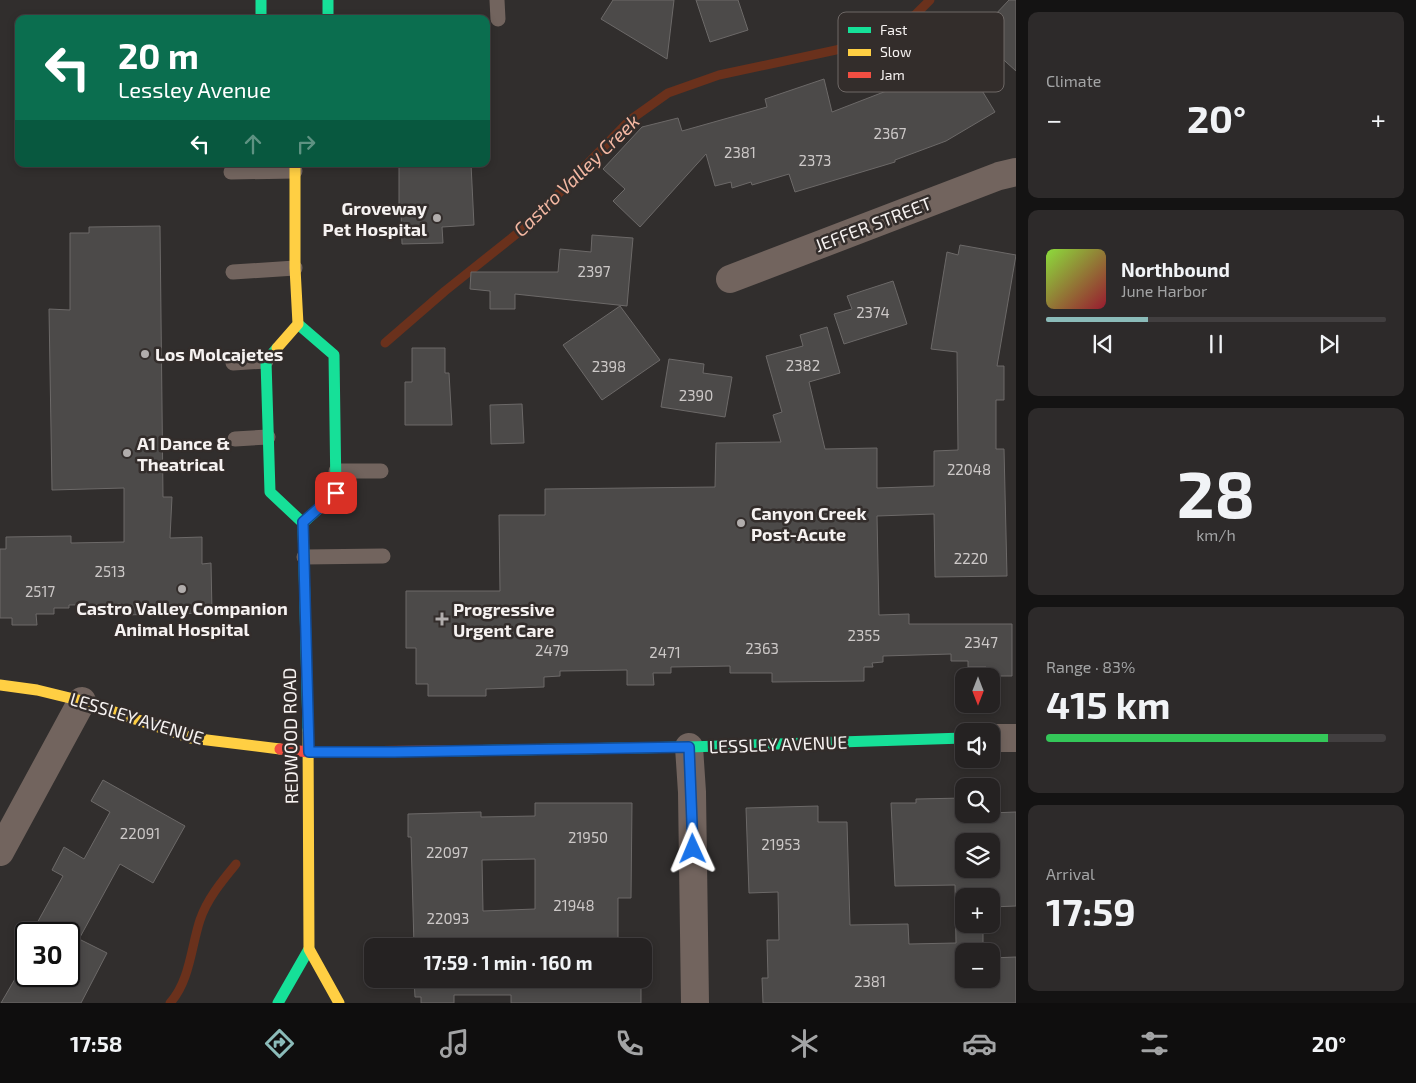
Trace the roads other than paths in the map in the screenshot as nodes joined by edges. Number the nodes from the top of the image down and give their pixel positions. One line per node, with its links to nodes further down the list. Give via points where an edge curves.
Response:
1 (261, 0): 4 (main road)
2 (328, 0): 5 (main road)
3 (497, 0): 6 (lane)
4 (261, 15)
5 (328, 15)
6 (498, 19)
7 (295, 167): 8 (lane); 10 (main road)
8 (231, 172)
9 (1016, 172): 12 (street, JEFFER STREET)
10 (296, 268): 11 (lane); 13 (main road)
11 (233, 272)
12 (730, 279)
13 (298, 324): 14 (main road); 18 (main road, via 334,355)
14 (266, 361): 15 (lane); 16 (main road)
15 (233, 363)
16 (268, 437): 17 (lane); 20 (main road, via 270,492)
17 (235, 439)
18 (336, 471): 19 (lane); 20 (main road, via 336,493)
19 (381, 471)
20 (303, 522): 22 (main road, REDWOOD ROAD)
21 (383, 556): 22 (lane)
22 (304, 557): 29 (main road, REDWOOD ROAD)
23 (0, 685): 24 (main road, LESSLEY AVENUE)
24 (82, 700): 29 (main road, LESSLEY AVENUE, via 191,738); 30 (street)
25 (955, 738): 28 (main road, LESSLEY AVENUE)
26 (1000, 738): 27 (street)
27 (1016, 738)
28 (689, 747): 29 (main road, LESSLEY AVENUE); 34 (street)
29 (309, 752): 31 (main road, REDWOOD ROAD)
30 (0, 852)
31 (309, 949): 32 (main road, REDWOOD ROAD); 33 (main road, REDWOOD ROAD)
32 (278, 1003)
33 (339, 1003)
34 (695, 1003)

